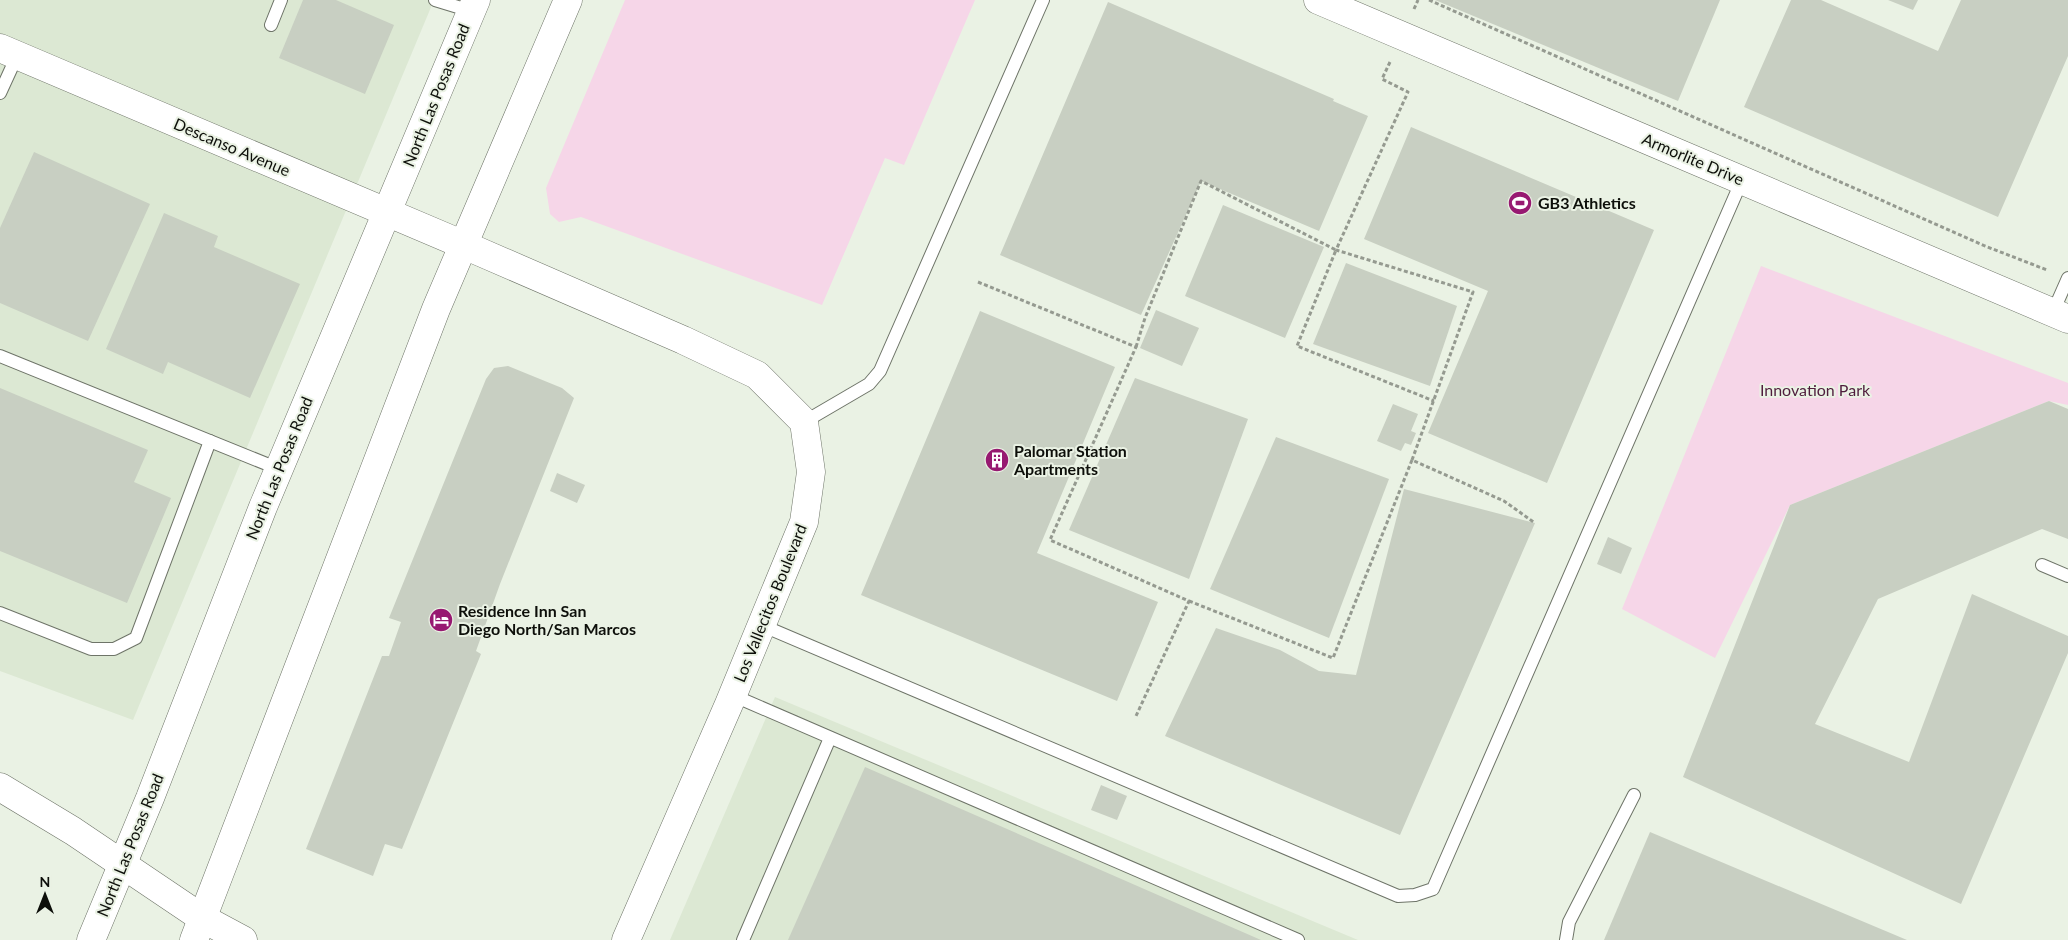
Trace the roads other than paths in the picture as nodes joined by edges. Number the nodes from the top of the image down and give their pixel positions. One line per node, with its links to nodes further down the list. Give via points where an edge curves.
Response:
1 (281, 0): 8 (lane)
2 (436, 0): 6 (lane)
3 (568, 0): 13 (main road)
4 (1043, 0): 17 (lane, via 880,371 869,384)
5 (1318, 0): 7 (main road, Armorlite Drive)
6 (473, 6): 12 (main road, North Las Posas Road)
7 (1348, 6): 11 (main road, Armorlite Drive)
8 (271, 25)
9 (9, 52): 10 (lane); 12 (main road, Descanso Avenue)
10 (0, 93)
11 (1742, 180): 15 (main road, Armorlite Drive); 23 (lane, via 1433,889 1398,896)
12 (387, 212): 13 (main road, Descanso Avenue); 19 (main road, North Las Posas Road)
13 (464, 245): 17 (main road, via 757,375); 29 (main road, via 436,309)
14 (2068, 278): 15 (lane)
15 (2060, 316)
16 (0, 356): 18 (lane)
17 (804, 422): 23 (main road, Los Vallecitos Boulevard, via 812,472 804,522)
18 (210, 442): 19 (lane); 22 (lane, via 136,638 114,649 91,649)
19 (278, 469): 28 (main road, North Las Posas Road)
20 (2042, 565): 21 (lane)
21 (2068, 576)
22 (0, 613)
23 (761, 625): 24 (main road, Los Vallecitos Boulevard)
24 (732, 695): 25 (lane); 32 (main road, Los Vallecitos Boulevard)
25 (830, 738): 33 (lane); 34 (lane)
26 (0, 787): 28 (main road)
27 (1634, 794): 35 (lane, via 1569,922)
28 (123, 864): 29 (main road); 30 (main road, North Las Posas Road)
29 (198, 929): 31 (main road)
30 (91, 940)
31 (244, 940)
32 (626, 940)
33 (743, 940)
34 (1298, 940)
35 (1566, 940)

